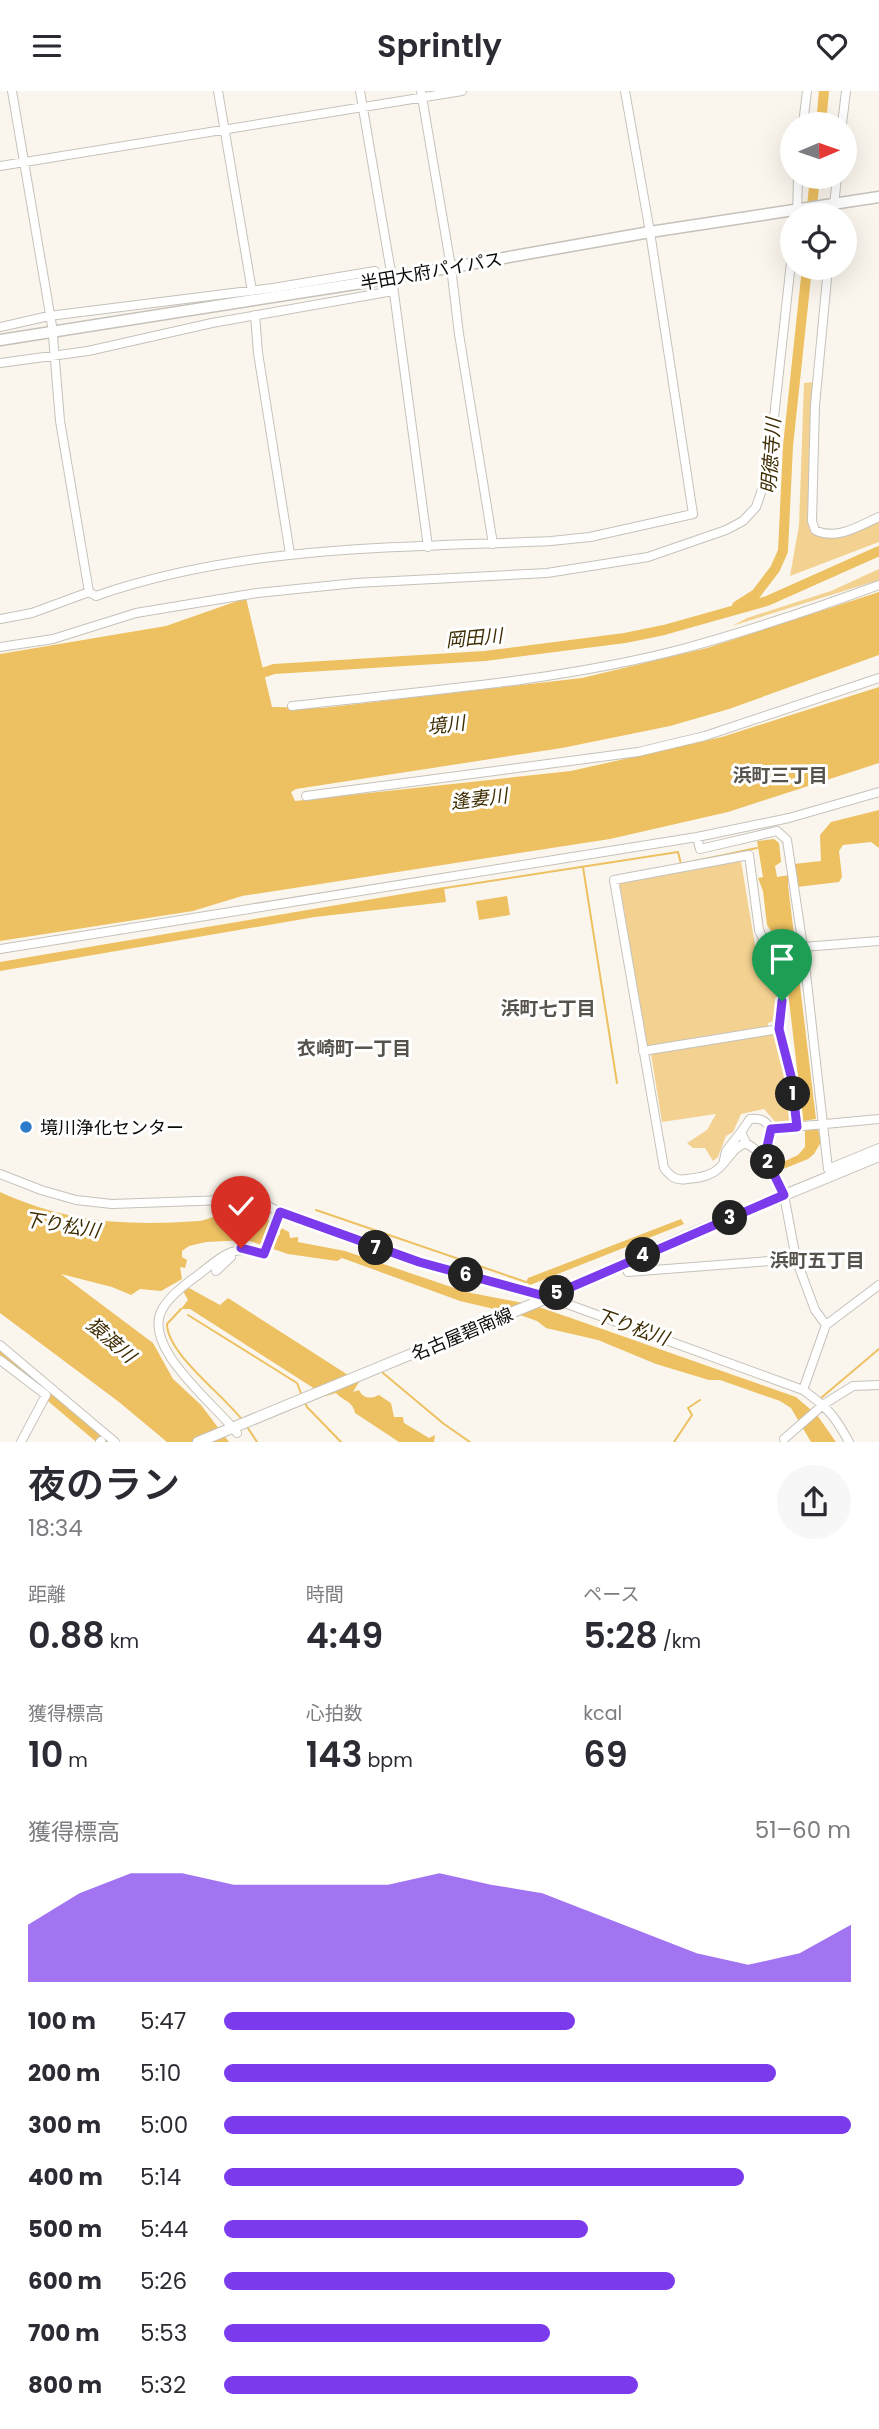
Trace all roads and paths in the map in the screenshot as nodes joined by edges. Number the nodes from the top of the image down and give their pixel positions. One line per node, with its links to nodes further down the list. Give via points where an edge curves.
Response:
1 (12, 91): 13 (street)
2 (218, 91): 12 (street)
3 (360, 91): 9 (street)
4 (462, 91): 8 (street)
5 (625, 91): 18 (street)
6 (807, 91): 10 (street)
7 (846, 91): 11 (street)
8 (422, 94): 9 (street); 19 (street)
9 (362, 107): 12 (street); 21 (street)
10 (804, 112)
11 (843, 112)
12 (225, 131): 13 (street); 24 (street)
13 (24, 162): 14 (street); 26 (street)
14 (0, 166)
15 (879, 200): 16 (highway, 半田大府パイパス)
16 (853, 203)
17 (780, 214): 18 (highway, 半田大府パイパス)
18 (650, 232): 19 (highway, 半田大府パイパス); 35 (street, via 693,514 590,537)
19 (451, 267): 21 (highway, 半田大府パイパス); 35 (street)
20 (374, 271): 24 (street)
21 (391, 278): 25 (street); 31 (highway, 半田大府パイパス)
22 (789, 280): 41 (street, via 768,472 756,507 726,530 648,557 576,570 257,593 136,613 53,639)
23 (827, 280): 34 (street, via 815,405 813,521 815,530 834,535)
24 (252, 291): 26 (street)
25 (393, 291): 27 (street); 36 (street)
26 (49, 316): 28 (street); 29 (street)
27 (255, 316): 32 (street); 37 (street)
28 (51, 326)
29 (0, 327)
30 (53, 336): 32 (street)
31 (0, 340)
32 (56, 355): 33 (street); 39 (street, via 61,421)
33 (0, 363)
34 (879, 517)
35 (492, 544): 36 (street)
36 (428, 547): 37 (street)
37 (290, 554): 39 (street, via 183,571 96,596)
38 (879, 585): 43 (street, via 699,645 594,667)
39 (89, 591): 40 (street, via 33,613)
40 (0, 618)
41 (0, 647)
42 (879, 678): 45 (street, via 705,736 638,752)
43 (292, 706)
44 (879, 793): 46 (street)
45 (306, 796)
46 (697, 837): 48 (street, via 700,849 777,831 787,840); 49 (street)
47 (879, 941): 48 (street)
48 (803, 947): 53 (street)
49 (0, 949)
50 (779, 1029): 51 (street); 51 (street, via 780,977 760,930 749,856 614,880); 54 (street)
51 (643, 1051): 61 (street, via 664,1168 680,1180 704,1177)
52 (879, 1119): 53 (street)
53 (822, 1125): 54 (street); 58 (street, via 828,1169)
54 (797, 1127): 55 (street)
55 (771, 1129): 56 (street, via 758,1118 750,1119); 59 (street)
56 (741, 1132): 57 (street); 61 (street, via 726,1151)
57 (746, 1143): 59 (street); 61 (street)
58 (879, 1148)
59 (765, 1156): 63 (street)
60 (879, 1156): 63 (main road, 名古屋碧南線)
61 (724, 1163)
62 (0, 1174): 64 (street, via 76,1200 254,1199)
63 (784, 1195): 66 (street); 70 (main road, 名古屋碧南線)
64 (279, 1214): 65 (street, via 264,1254); 70 (street)
65 (241, 1248): 67 (street); 77 (street, via 178,1291 158,1320 162,1346)
66 (796, 1259): 68 (street); 71 (street, via 815,1310)
67 (216, 1271)
68 (628, 1272)
69 (879, 1285): 71 (street)
70 (544, 1299): 75 (street); 77 (main road, 名古屋碧南線)
71 (826, 1325): 75 (street)
72 (0, 1346): 80 (street)
73 (0, 1360): 79 (street, via 47,1395)
74 (879, 1385): 76 (street, via 853,1386)
75 (803, 1390): 76 (street)
76 (821, 1403): 78 (street); 82 (street)
77 (238, 1428): 81 (main road, 名古屋碧南線)
78 (784, 1439)
79 (21, 1442)
80 (115, 1442)
81 (198, 1442)
82 (849, 1442)

